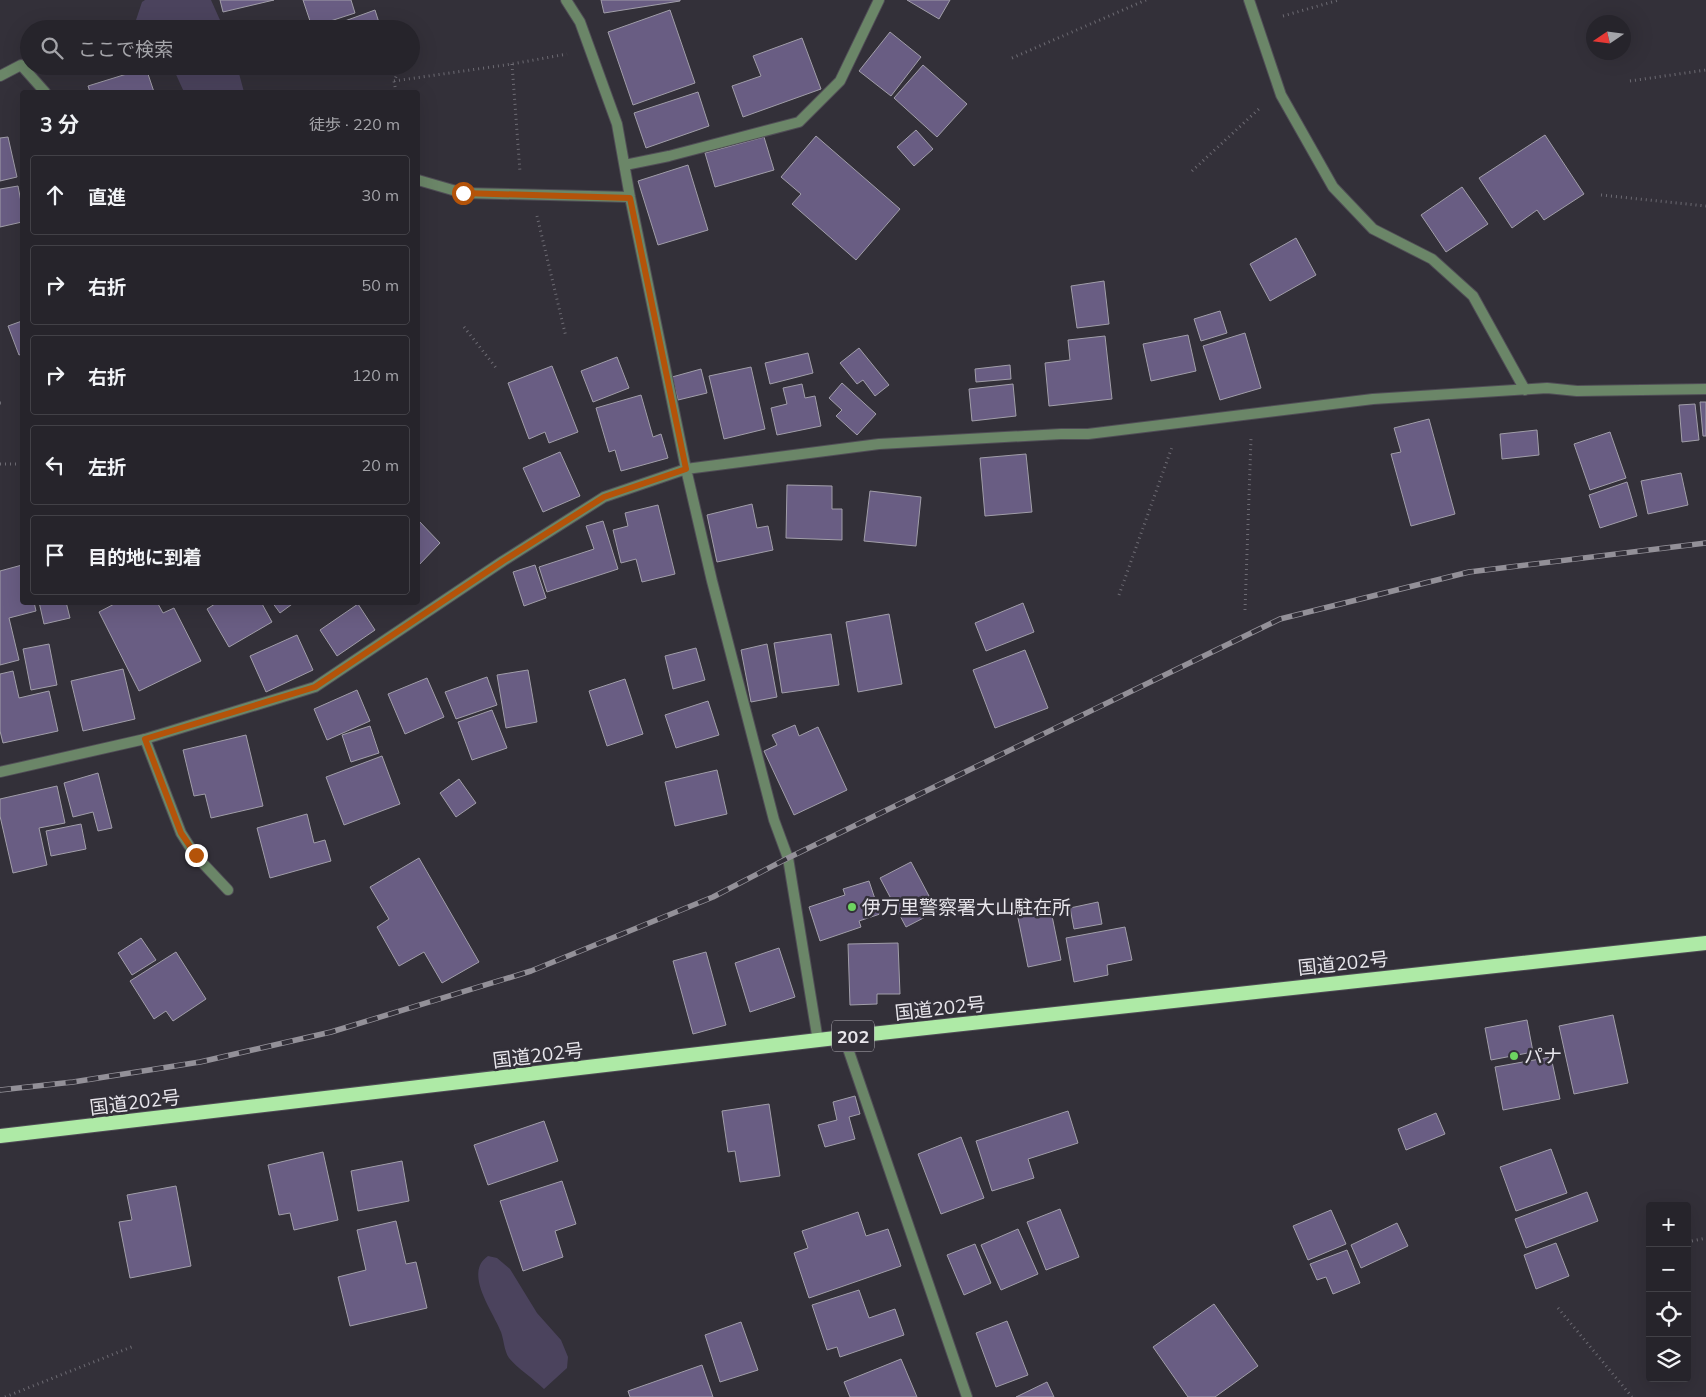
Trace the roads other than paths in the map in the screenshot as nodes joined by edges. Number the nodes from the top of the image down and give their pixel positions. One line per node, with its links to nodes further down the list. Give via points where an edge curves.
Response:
1 (566, 0): 8 (street, via 580,22 617,124)
2 (878, 0): 8 (street, via 840,81 799,122)
3 (1249, 0): 12 (street, via 1280,94 1332,187 1373,229 1432,259 1473,296)
4 (20, 66): 6 (street)
5 (30, 75): 7 (street)
6 (0, 76)
7 (43, 90)
8 (625, 165): 10 (street)
9 (420, 181): 10 (street, via 463,193)
10 (630, 198): 13 (street)
11 (1706, 389): 12 (street)
12 (1525, 390): 13 (street, via 1373,399 1088,434 878,444)
13 (686, 469): 14 (street, via 604,497 315,687); 19 (street, via 774,820 788,858)
14 (145, 739): 15 (street); 16 (street, via 181,833)
15 (0, 772)
16 (228, 890)
17 (1706, 943): 18 (highway, 国道202号 / 202)
18 (844, 1037): 19 (highway, 国道202号 / 202); 21 (street)
19 (818, 1041): 20 (highway, 国道202号 / 202)
20 (0, 1136)
21 (967, 1397)

